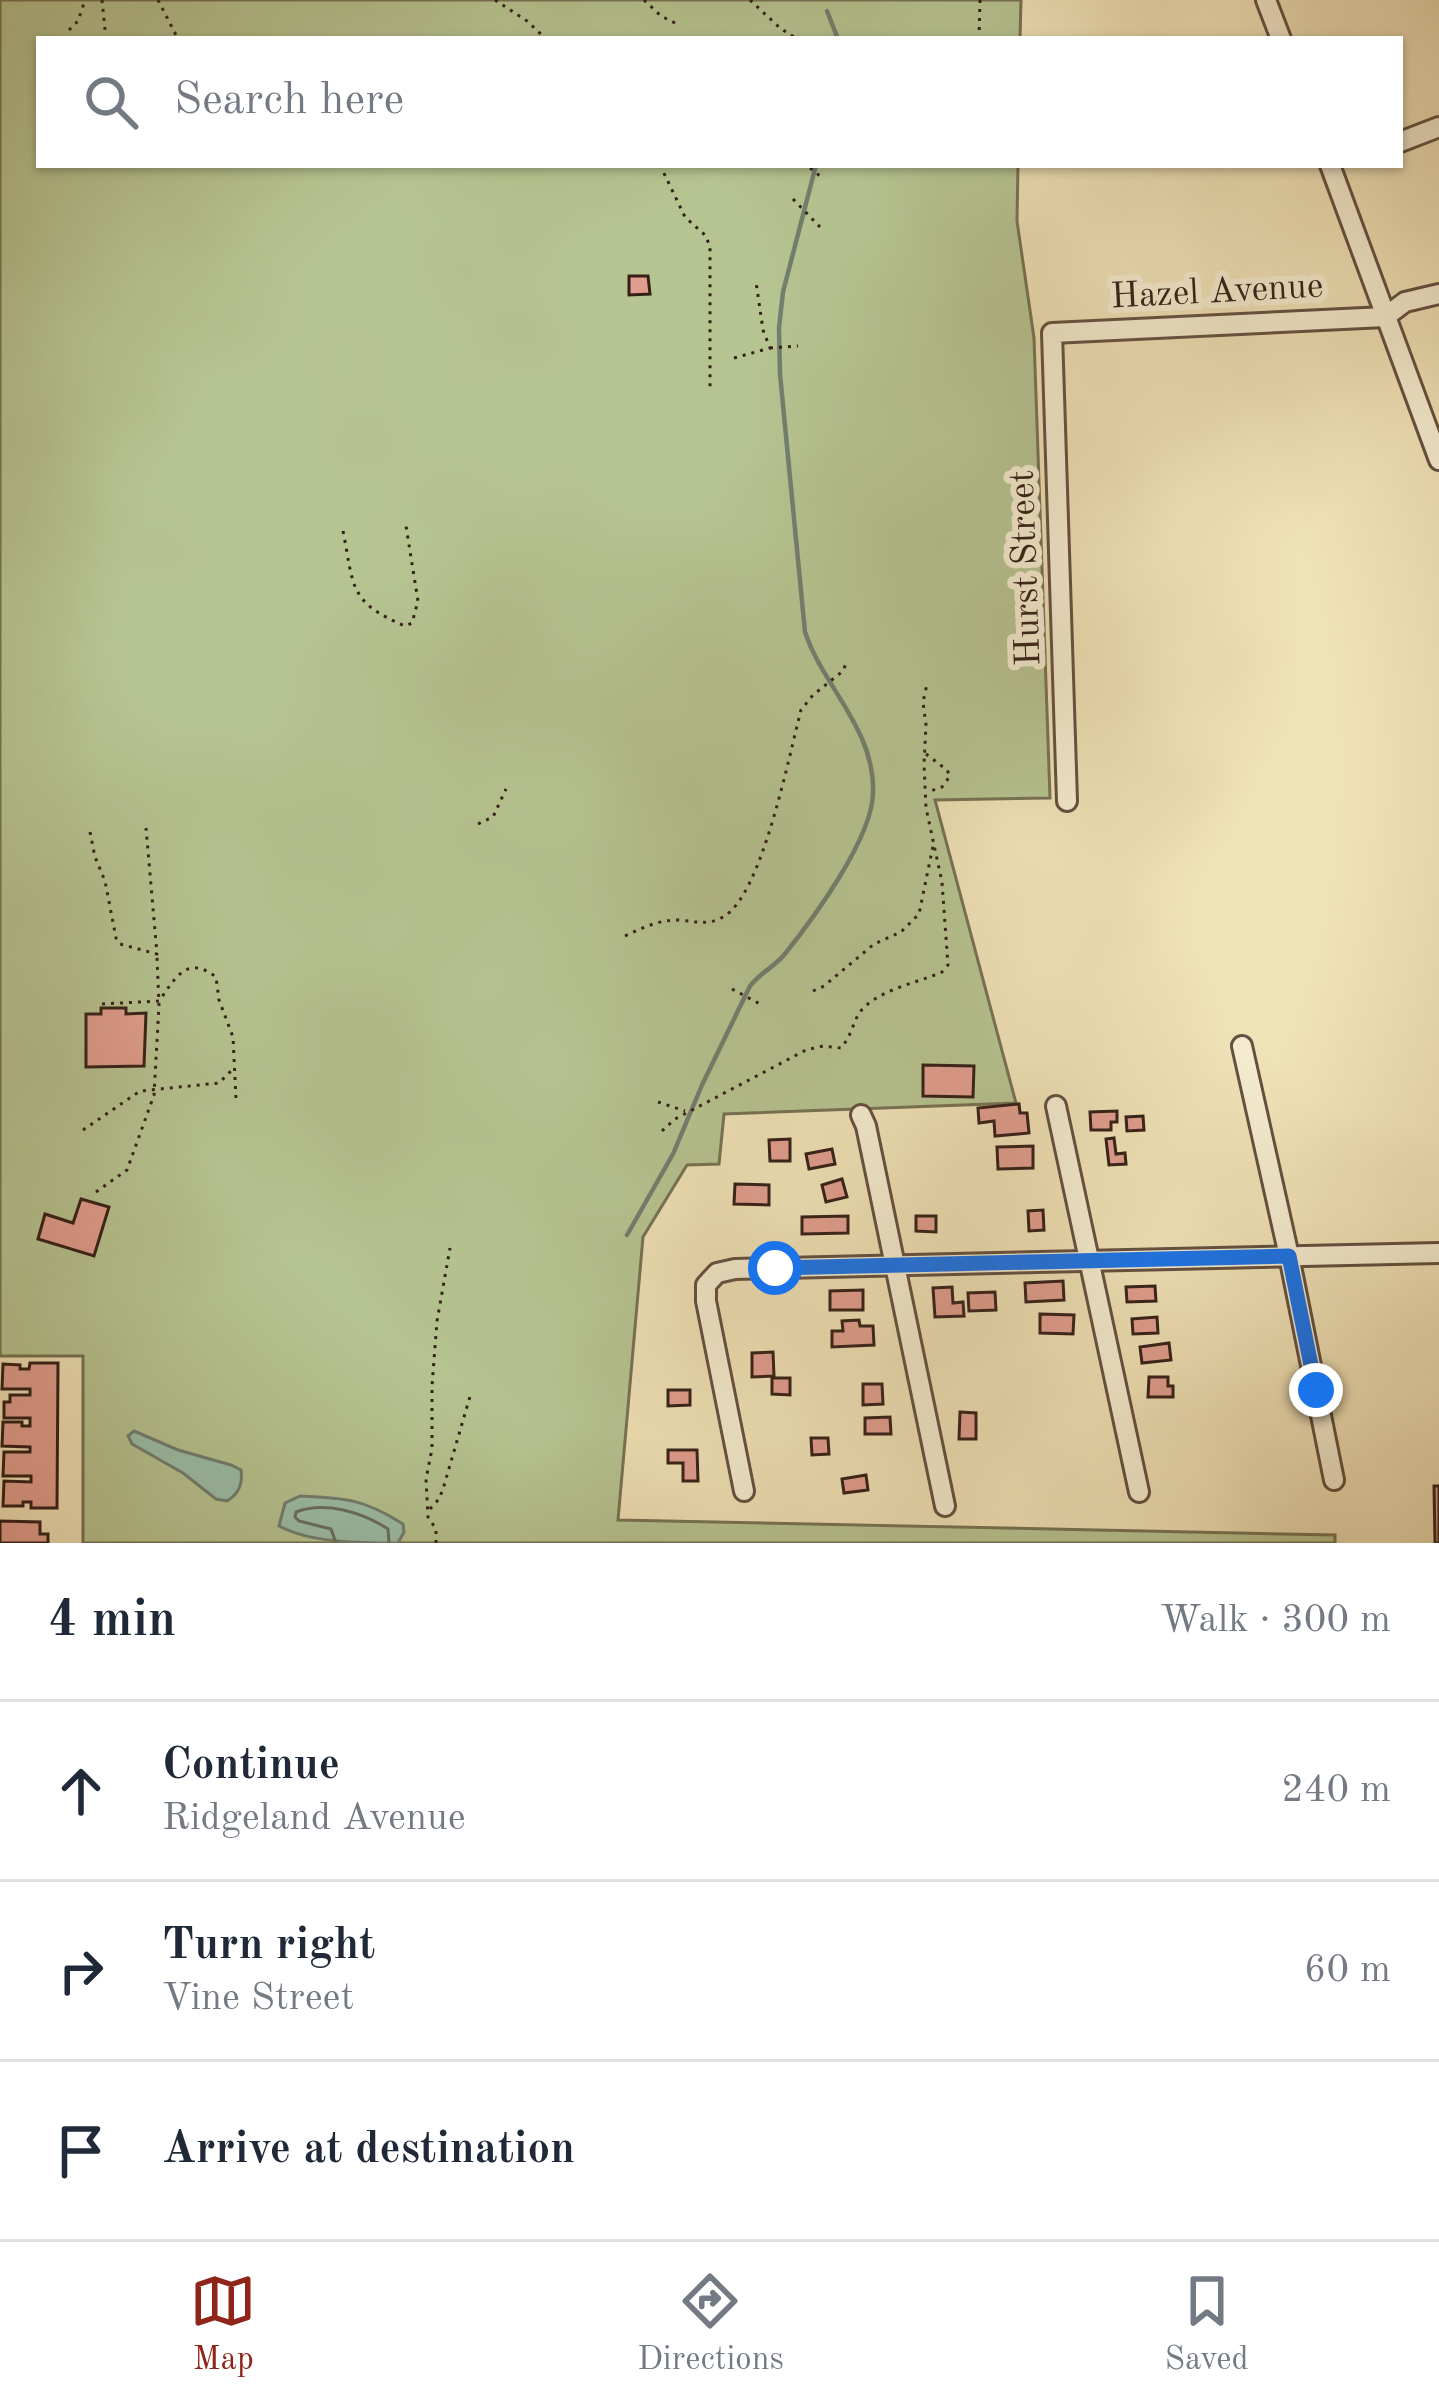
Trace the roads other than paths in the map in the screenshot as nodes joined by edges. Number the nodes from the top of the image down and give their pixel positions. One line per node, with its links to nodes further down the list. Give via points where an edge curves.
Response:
1 (1266, 0): 2 (street)
2 (1280, 36)
3 (1439, 127): 4 (street)
4 (1403, 141)
5 (1335, 168): 7 (street)
6 (1439, 294): 7 (street)
7 (1384, 317): 8 (street, Hazel Avenue); 9 (street)
8 (1052, 333): 10 (street, Hurst Street)
9 (1439, 460)
10 (1067, 801)
11 (1242, 1046): 15 (street)
12 (1056, 1106): 16 (street)
13 (861, 1115): 17 (street)
14 (1439, 1252): 15 (street)
15 (1289, 1256): 16 (street); 18 (street)
16 (1091, 1261): 17 (street); 20 (street)
17 (896, 1265): 19 (street, via 726,1270 706,1285); 21 (street)
18 (1334, 1480)
19 (744, 1491)
20 (1139, 1492)
21 (945, 1506)

